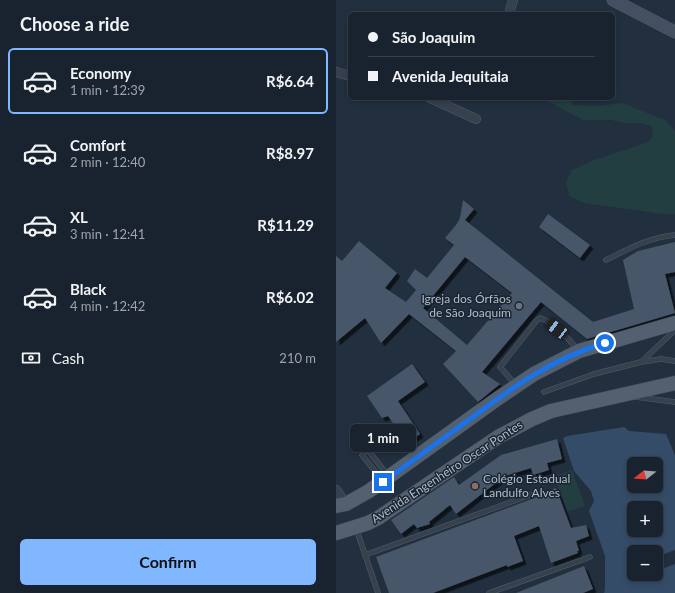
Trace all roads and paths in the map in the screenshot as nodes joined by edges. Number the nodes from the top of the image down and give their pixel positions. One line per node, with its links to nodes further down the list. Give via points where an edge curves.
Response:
1 (512, 0): 3 (street)
2 (613, 0): 4 (main road)
3 (509, 12)
4 (675, 32)
5 (336, 72): 6 (street)
6 (348, 75)
7 (434, 100): 8 (street)
8 (476, 119)
9 (675, 235): 10 (lane, via 631,247)
10 (606, 260)
11 (675, 323): 13 (main road)
12 (675, 330): 15 (lane)
13 (579, 351): 17 (main road); 17 (lane, via 563,333 542,318 537,320 500,367)
14 (675, 361): 15 (lane, via 661,359)
15 (641, 362): 18 (lane, via 594,374)
16 (675, 383): 19 (main road, Avenida Engenheiro Oscar Pontes)
17 (516, 385): 21 (main road)
18 (544, 392)
19 (620, 395): 20 (lane); 25 (main road, Avenida Engenheiro Oscar Pontes, via 551,411 511,429 378,518)
20 (675, 402)
21 (386, 480): 21 (lane, via 362,454 368,450); 24 (main road, via 358,499)
22 (336, 490): 24 (street)
23 (536, 493): 27 (lane)
24 (341, 505)
25 (356, 527): 26 (main road, Avenida Engenheiro Oscar Pontes); 27 (lane)
26 (336, 533)
27 (365, 554): 29 (lane)
28 (590, 557): 30 (lane)
29 (378, 593)
30 (489, 593)

